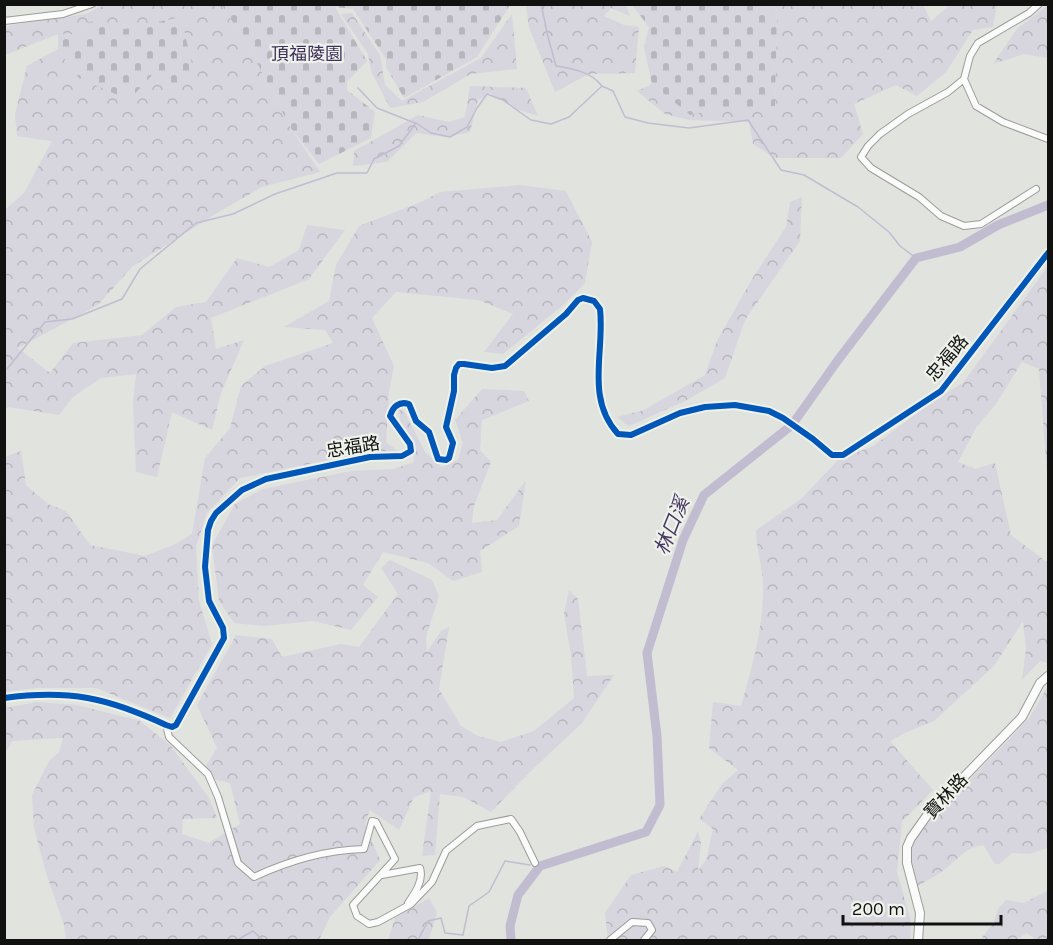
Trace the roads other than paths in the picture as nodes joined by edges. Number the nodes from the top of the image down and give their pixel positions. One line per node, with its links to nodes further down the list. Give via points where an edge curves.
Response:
1 (92, 4): 3 (street, via 63,14)
2 (1039, 4): 4 (street, via 978,43)
3 (4, 21)
4 (964, 79): 5 (street, via 976,106 1003,122); 6 (street, via 880,134 861,157 941,216 964,226 981,224)
5 (1048, 139)
6 (1036, 189)
7 (1048, 253): 10 (street, 忠福路, via 941,391 843,455 832,455 769,411 735,405 705,407 631,435 618,434 598,394 600,309 594,301 578,300 505,366 464,363 456,368 446,427 453,443 446,460 438,459 429,432 416,421 410,404 400,403 390,416 410,444 409,453 370,457 266,479 242,490 216,513 208,530 205,567 209,601 224,638 180,719 172,727)
8 (1048, 676): 16 (main road, 寶林路, via 1040,683 1022,717 928,814 911,838 907,863 920,913)
9 (4, 698): 10 (street, via 56,693 88,697)
10 (166, 725): 12 (street, via 169,737 208,774 238,863 254,877 328,852 364,849 372,821 395,859)
11 (535, 863): 13 (street, via 511,819 477,826 446,851 432,882)
12 (381, 875): 13 (street, via 420,868 421,880); 13 (street, via 353,905 357,916 369,924)
13 (405, 907)
14 (610, 940): 15 (street, via 632,922 648,923 652,930)
15 (644, 940)
16 (918, 940)

